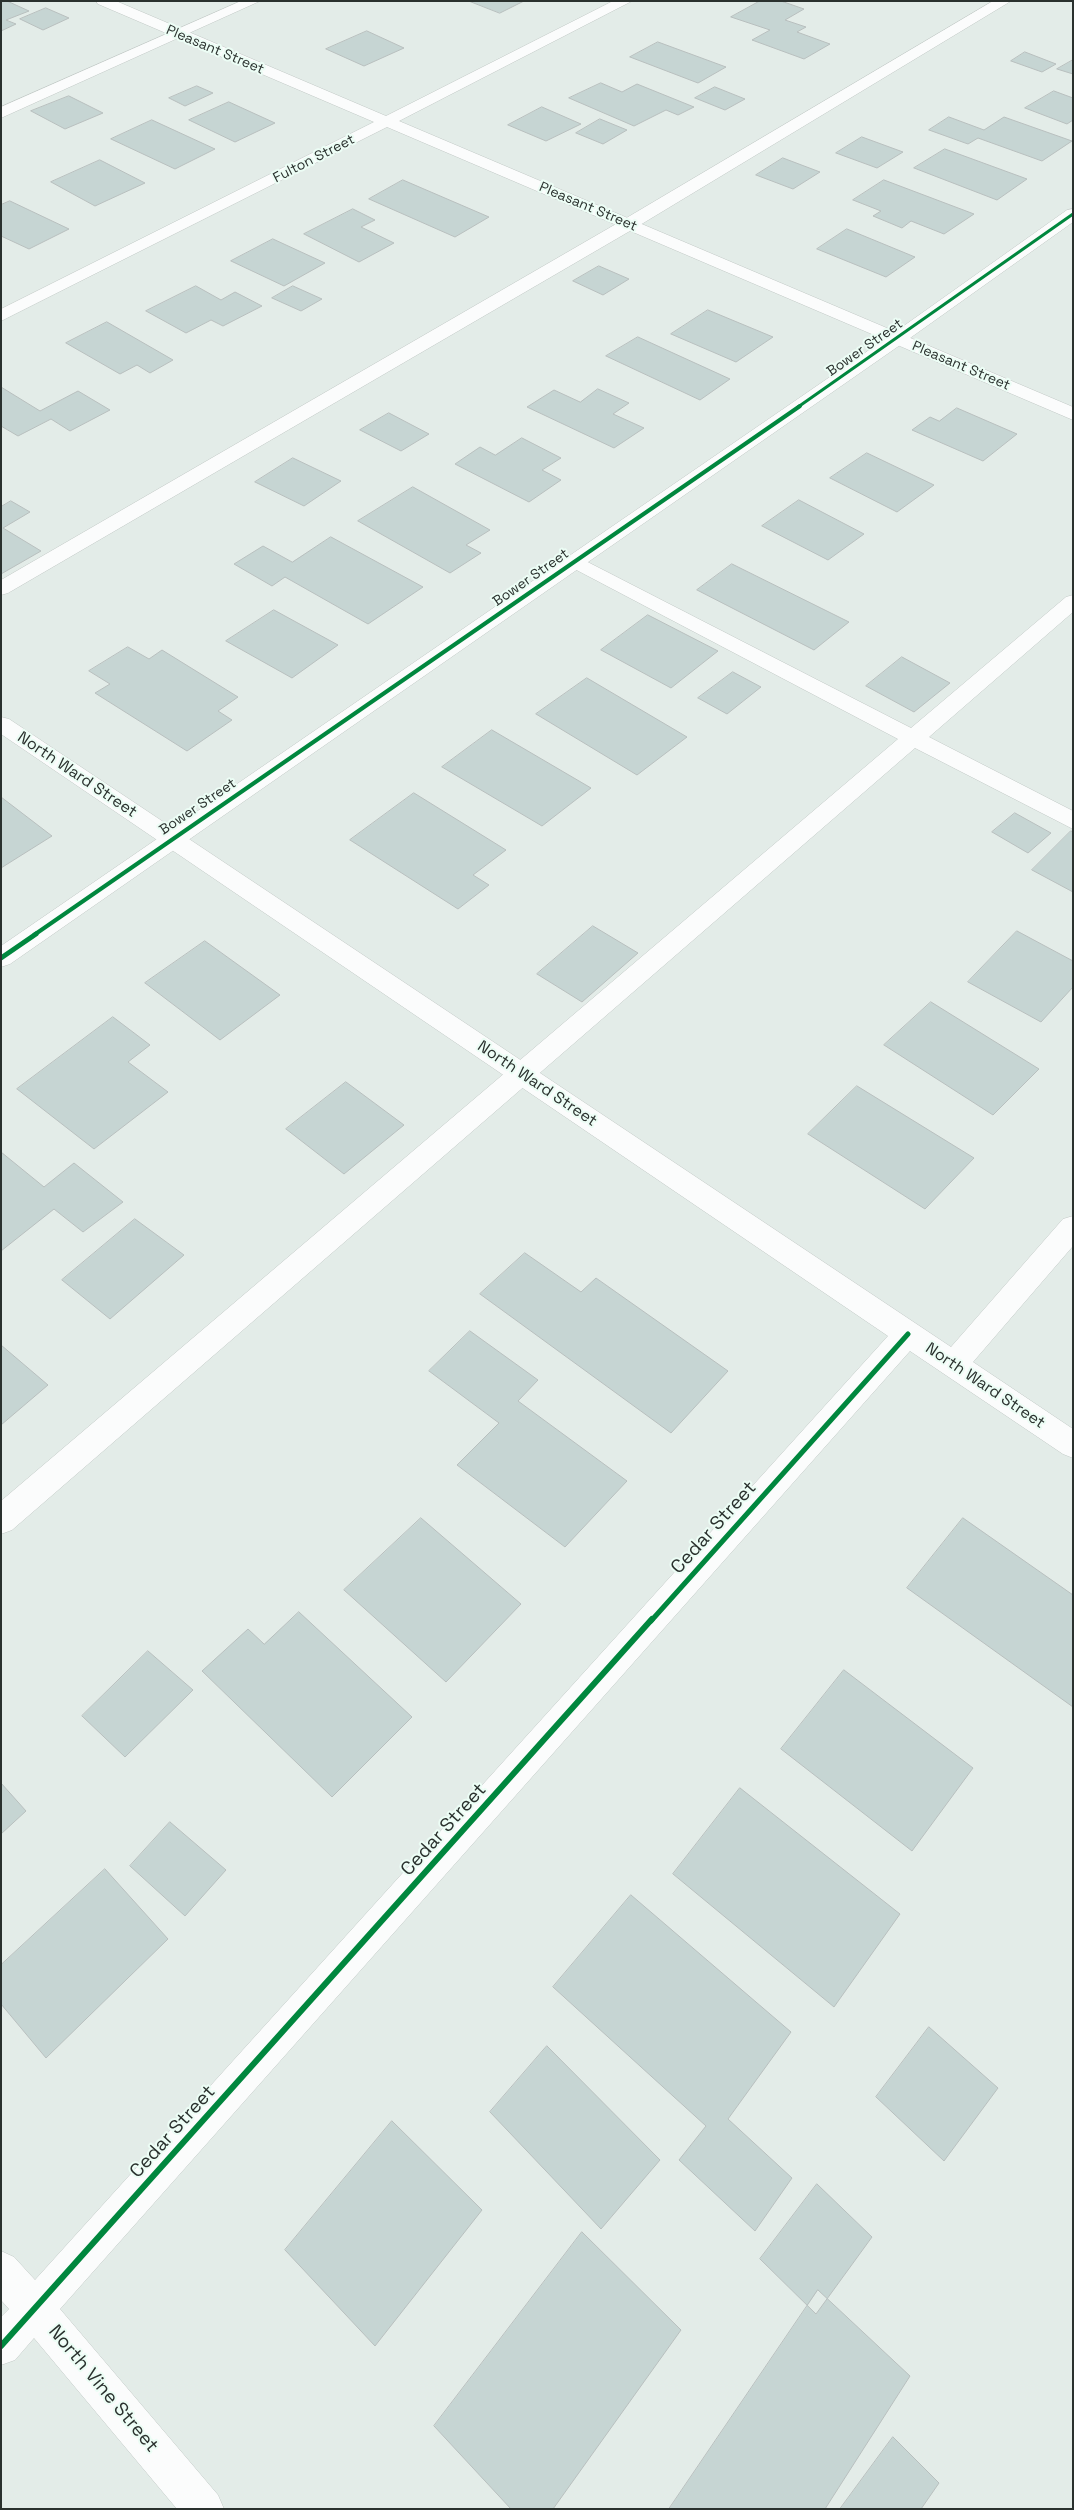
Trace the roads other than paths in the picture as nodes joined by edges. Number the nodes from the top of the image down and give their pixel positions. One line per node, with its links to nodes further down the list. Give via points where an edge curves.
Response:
1 (104, 1): 5 (street, Pleasant Street)
2 (253, 1): 5 (street)
3 (625, 1): 7 (street, Fulton Street)
4 (1004, 1): 9 (street)
5 (178, 34): 6 (street); 7 (street, Pleasant Street)
6 (1, 112)
7 (388, 122): 9 (street, Pleasant Street); 10 (street, Fulton Street)
8 (1073, 214): 11 (street, Bower Street)
9 (629, 224): 11 (street, Pleasant Street); 14 (street)
10 (1, 316)
11 (897, 339): 12 (street, Pleasant Street); 13 (street, Bower Street)
12 (1073, 414)
13 (574, 561): 17 (street); 19 (street, Bower Street)
14 (1, 590)
15 (1073, 602): 17 (street)
16 (1, 724): 19 (street, North Ward Street)
17 (913, 738): 18 (street); 21 (street)
18 (1073, 821)
19 (172, 838): 20 (street, Bower Street); 21 (street, North Ward Street)
20 (1, 958)
21 (522, 1074): 23 (street, North Ward Street); 26 (street)
22 (1073, 1227): 24 (street)
23 (908, 1334): 24 (street, North Ward Street); 28 (street, Cedar Street)
24 (953, 1365): 25 (street, North Ward Street)
25 (1073, 1446)
26 (1, 1520)
27 (1, 2270): 28 (street, North Vine Street)
28 (34, 2309): 29 (street, Cedar Street); 30 (street, North Vine Street)
29 (1, 2346)
30 (204, 2509)

